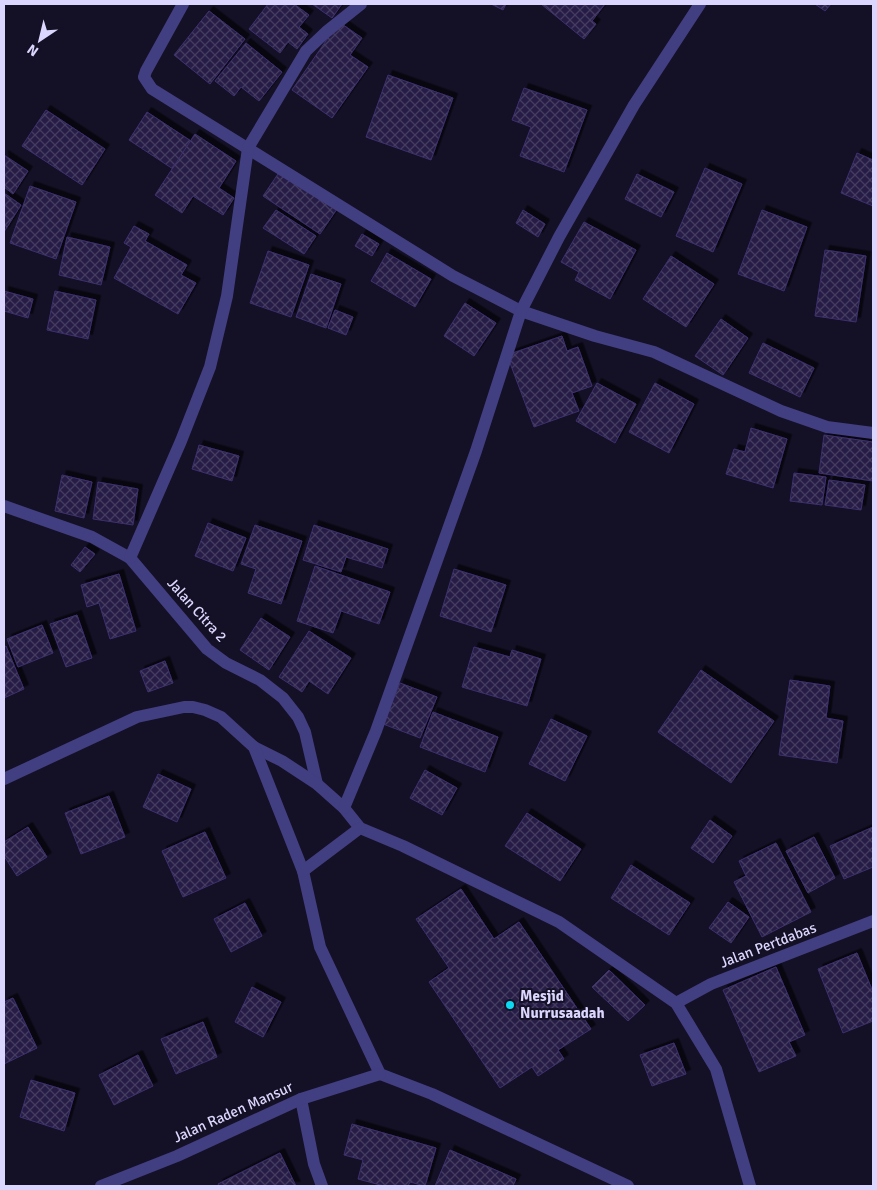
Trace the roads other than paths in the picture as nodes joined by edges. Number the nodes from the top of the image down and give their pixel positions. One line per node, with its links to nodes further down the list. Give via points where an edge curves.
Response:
1 (183, 4): 4 (street, via 144,77 152,89)
2 (361, 4): 4 (street, via 306,50)
3 (700, 4): 5 (street, via 634,105 558,237)
4 (248, 148): 5 (street, via 453,276); 8 (street, via 227,296 210,367)
5 (521, 311): 6 (street, via 654,352 781,411 827,427); 12 (street, via 466,479 376,731)
6 (873, 433)
7 (4, 506): 8 (street, Jalan Citra 2, via 92,536)
8 (130, 558): 11 (street, Jalan Citra 2, via 208,649 283,698 305,732)
9 (254, 747): 10 (street, via 221,717 205,710 184,707 137,717); 11 (street); 14 (street)
10 (4, 779)
11 (317, 784): 12 (street)
12 (344, 808): 13 (street)
13 (360, 828): 14 (street); 16 (street, via 559,922)
14 (303, 871): 17 (street, via 320,947)
15 (873, 921): 16 (street, Jalan Pertdabas, via 711,984)
16 (676, 1003): 22 (street, via 716,1069)
17 (380, 1074): 18 (street, Jalan Raden Mansur); 21 (street, via 432,1094)
18 (301, 1098): 19 (street, Jalan Raden Mansur, via 177,1156); 20 (street, via 314,1164)
19 (101, 1186)
20 (322, 1186)
21 (628, 1186)
22 (750, 1186)

